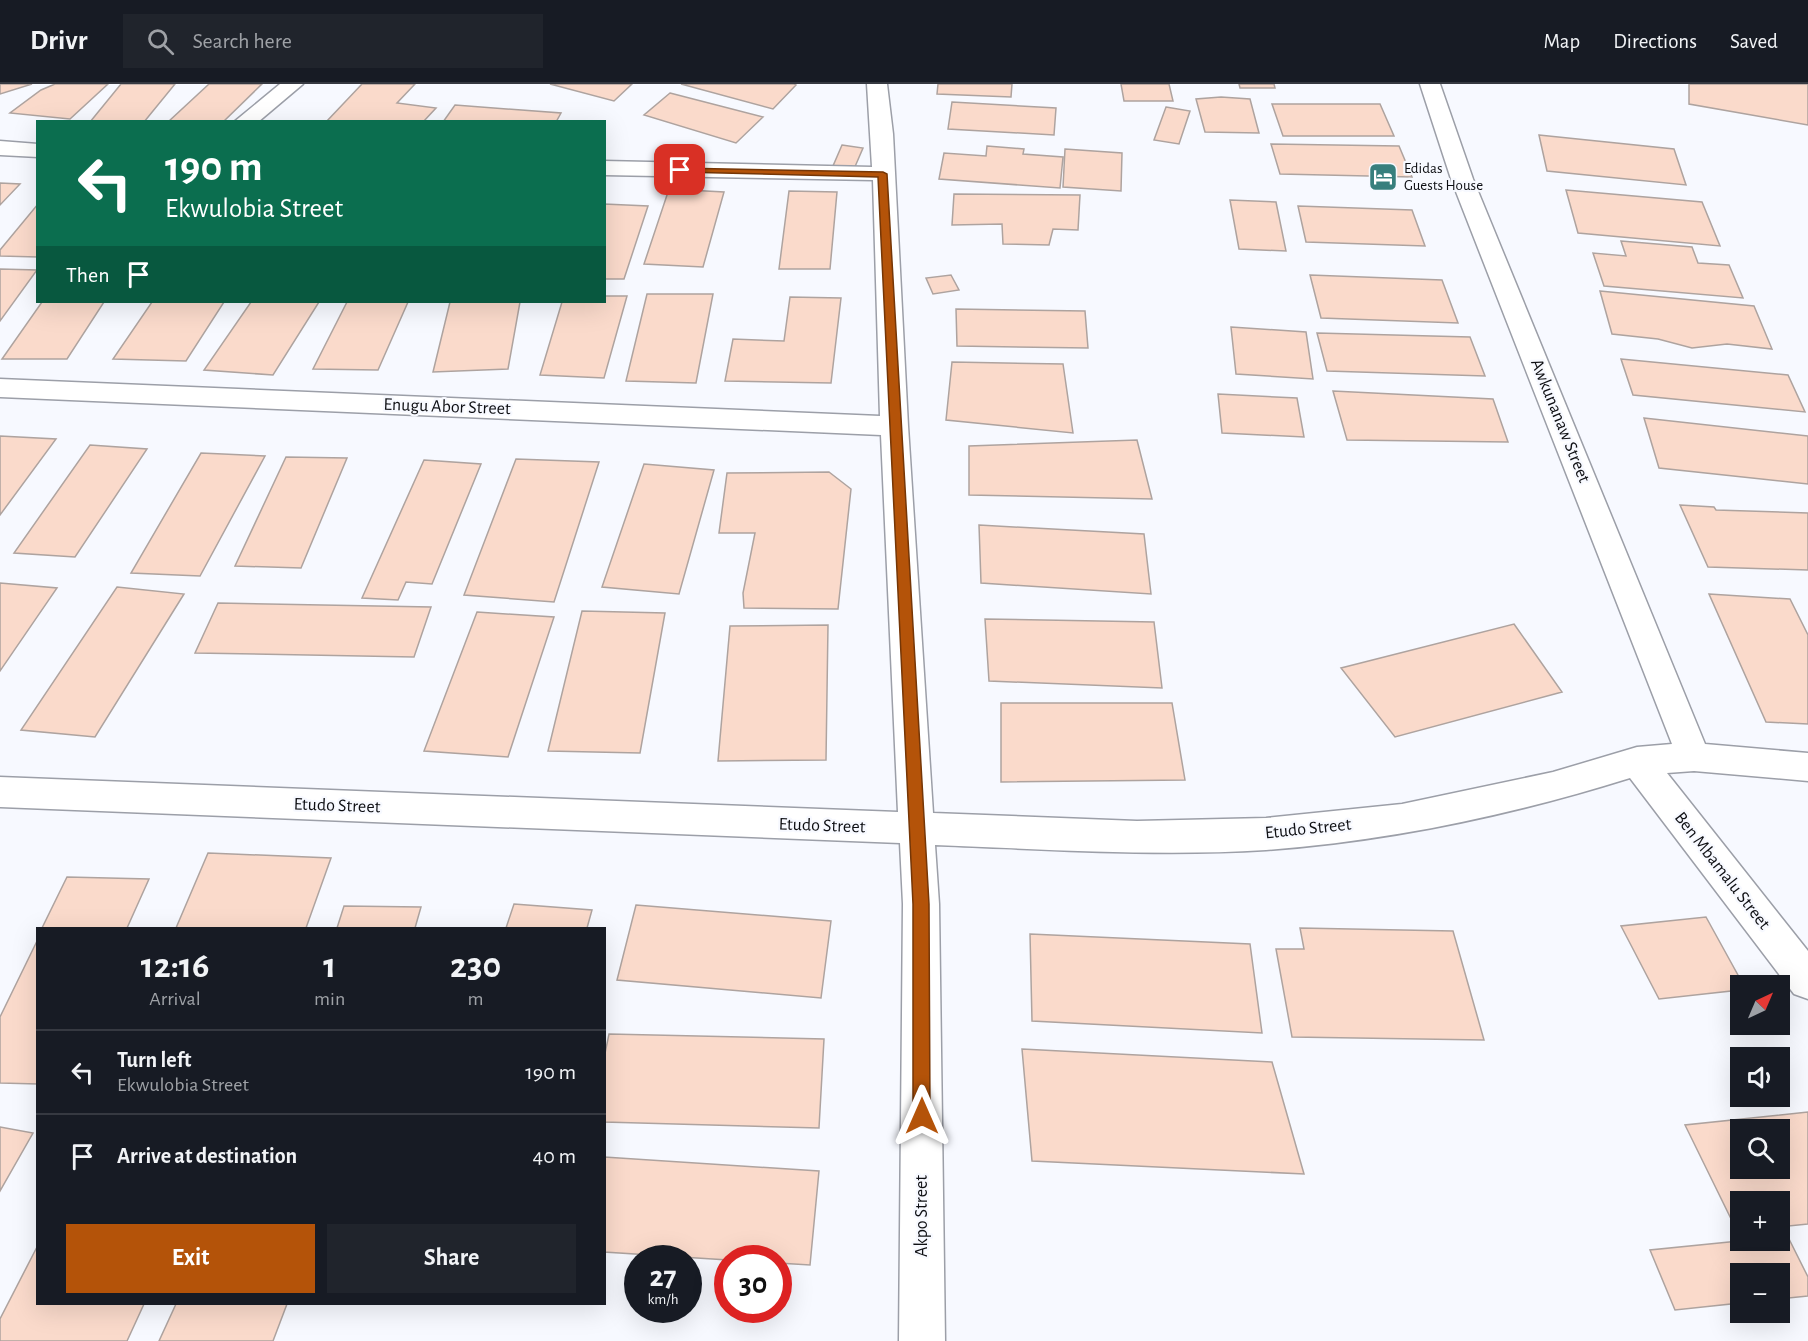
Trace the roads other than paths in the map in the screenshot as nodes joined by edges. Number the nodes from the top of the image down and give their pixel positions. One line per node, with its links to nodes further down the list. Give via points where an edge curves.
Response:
1 (293, 84): 4 (street)
2 (877, 84): 8 (street, Akpo Street)
3 (1430, 84): 11 (street, Awkunanaw Street, via 1462,179)
4 (247, 120)
5 (0, 148): 6 (street)
6 (36, 151)
7 (606, 168): 8 (street)
8 (883, 174): 10 (street, Akpo Street)
9 (0, 388): 10 (street, Enugu Abor Street)
10 (894, 426): 15 (street, Akpo Street)
11 (1694, 757): 12 (street, Etudo Street); 13 (street, Etudo Street)
12 (1637, 761): 15 (street, Etudo Street, via 1553,787 1402,819 1266,834 1137,837); 16 (street, Ben Mbamalu Street)
13 (1808, 767)
14 (0, 792): 15 (street, Etudo Street)
15 (917, 830): 17 (street, Akpo Street, via 921,904)
16 (1808, 981)
17 (922, 1341)

